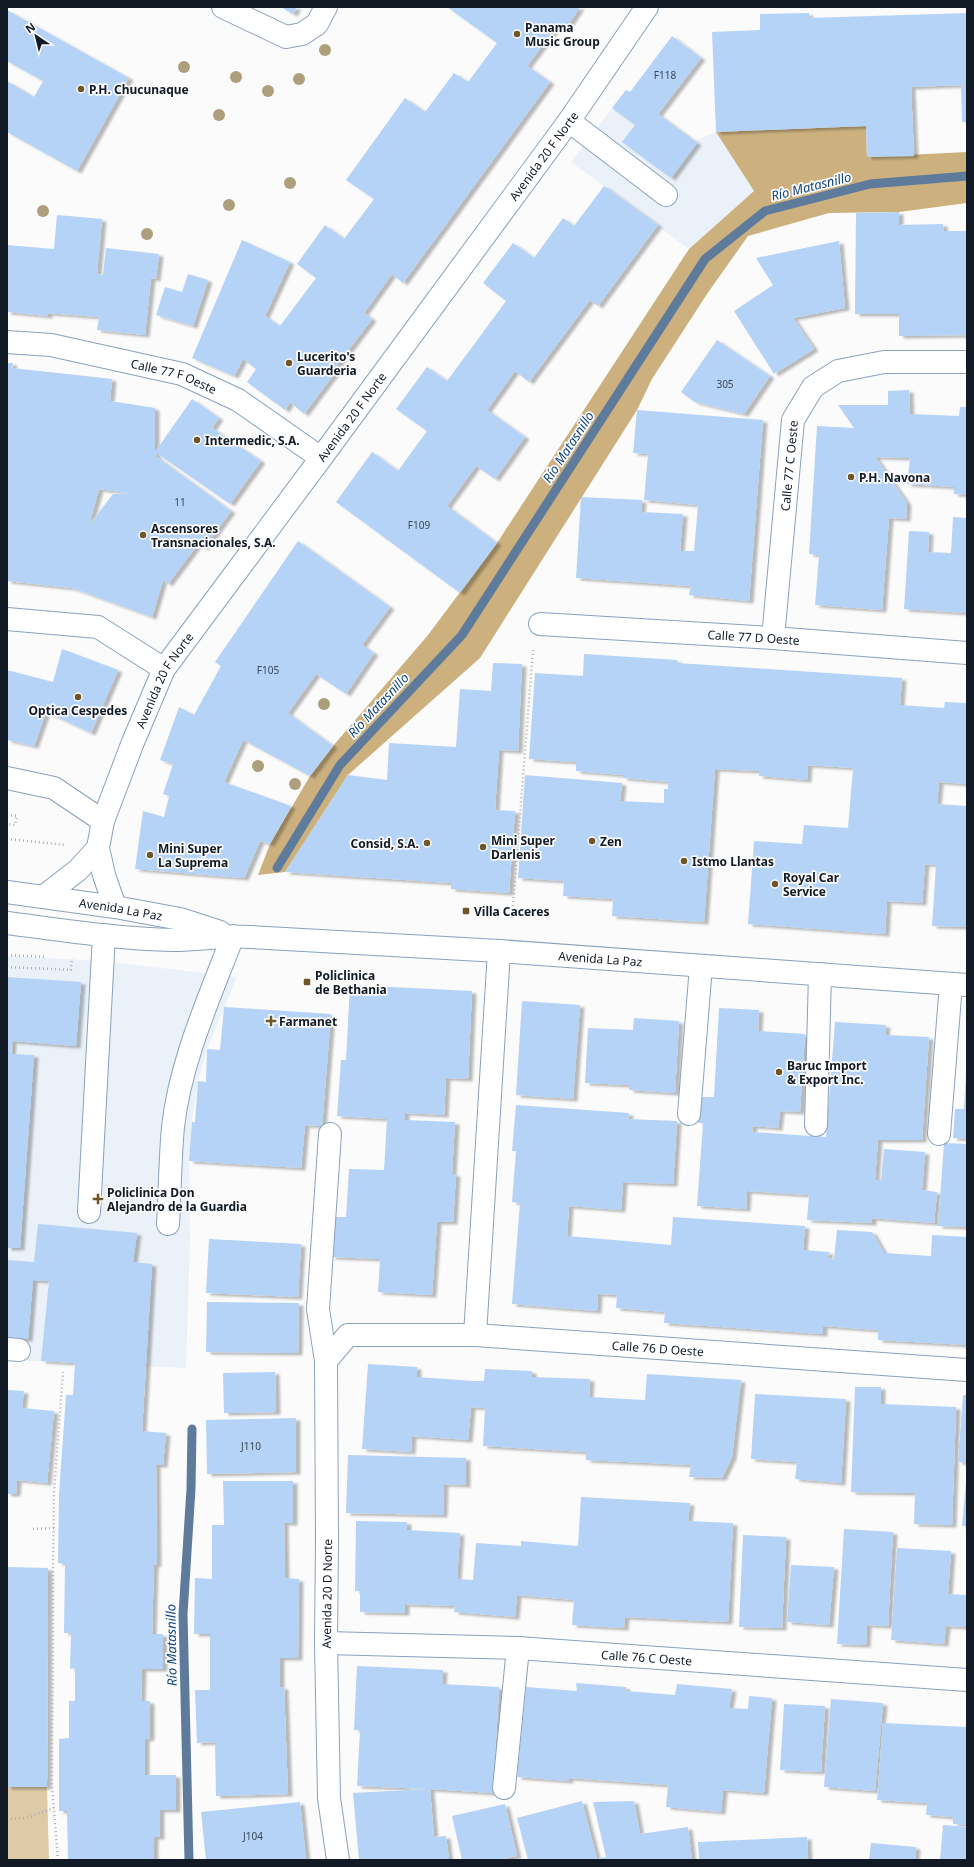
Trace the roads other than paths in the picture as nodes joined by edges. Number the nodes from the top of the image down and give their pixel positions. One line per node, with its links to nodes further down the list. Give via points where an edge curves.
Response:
1 (223, 7): 2 (street, via 286,37 302,34 317,24)
2 (326, 7)
3 (647, 7): 4 (street, Avenida 20 F Norte)
4 (569, 121): 5 (street); 8 (street, Avenida 20 F Norte)
5 (666, 195)
6 (7, 342): 8 (street, Calle 77 F Oeste, via 51,345 182,374 238,400)
7 (967, 362): 11 (street, Calle 77 C Oeste, via 884,362 838,371 813,387 793,420)
8 (322, 458): 13 (street, Avenida 20 F Norte)
9 (7, 619): 13 (street, via 98,628)
10 (540, 624): 11 (street, Calle 77 D Oeste)
11 (773, 638): 12 (street, Calle 77 D Oeste)
12 (967, 653)
13 (164, 669): 15 (street, Avenida 20 F Norte)
14 (7, 778): 15 (street, via 54,788)
15 (103, 821): 16 (street, Avenida 20 F Norte)
16 (98, 848): 18 (street, via 78,870); 19 (street, Avenida 20 F Norte)
17 (7, 892): 18 (street, Avenida La Paz)
18 (43, 897): 19 (street, Avenida La Paz)
19 (115, 907): 24 (street, Avenida La Paz, via 180,919)
20 (7, 923): 21 (street, Avenida La Paz)
21 (40, 927): 22 (street); 23 (street, Avenida La Paz)
22 (7, 928)
23 (104, 935): 24 (street, Avenida La Paz, via 175,940); 33 (street)
24 (233, 936): 25 (street, Avenida La Paz); 34 (street, via 183,1076 173,1126)
25 (499, 951): 26 (street, Avenida La Paz); 35 (street)
26 (701, 966): 27 (street, Avenida La Paz); 29 (street)
27 (820, 974): 28 (street, Avenida La Paz); 30 (street)
28 (959, 984): 32 (street)
29 (689, 1114)
30 (816, 1125)
31 (330, 1134): 36 (street, Avenida 20 D Norte, via 318,1309)
32 (939, 1134)
33 (89, 1212)
34 (168, 1224)
35 (475, 1335): 36 (street, Calle 76 D Oeste, via 348,1335); 37 (street, Calle 76 D Oeste)
36 (326, 1361): 38 (street, Avenida 20 D Norte)
37 (967, 1370)
38 (326, 1643): 39 (street, Calle 76 C Oeste); 42 (street, Avenida 20 D Norte, via 329,1798)
39 (518, 1648): 40 (street, Calle 76 C Oeste); 41 (street)
40 (967, 1680)
41 (504, 1788)
42 (338, 1860)

